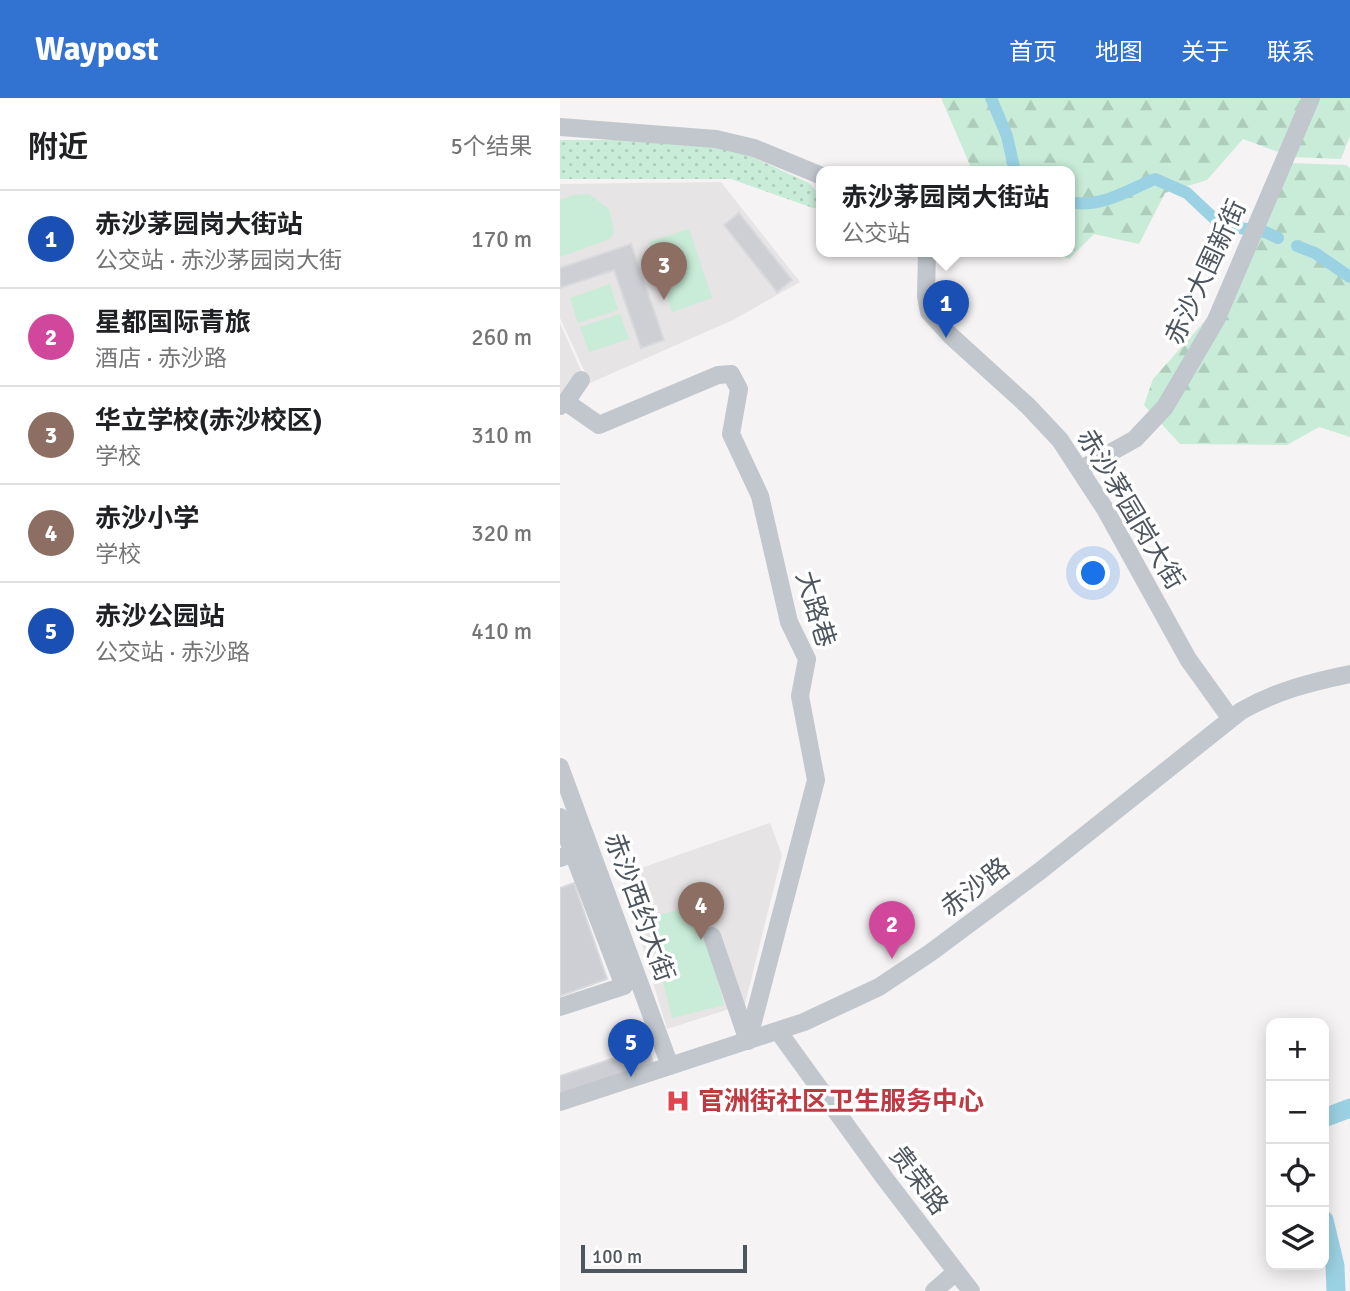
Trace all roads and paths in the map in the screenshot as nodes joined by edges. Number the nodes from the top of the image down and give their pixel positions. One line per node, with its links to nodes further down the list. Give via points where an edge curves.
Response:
1 (1311, 98): 7 (street, 赤沙大围新街, via 1216,320 1165,407 1135,439)
2 (560, 127): 3 (street, via 716,139 754,148)
3 (816, 174)
4 (927, 257): 7 (street, 赤沙茅园岗大街, via 926,296 932,316 1046,424)
5 (581, 380): 6 (street)
6 (563, 404): 16 (street, 大路巷, via 599,425 718,375 731,374 739,389 731,434 760,496 789,622 807,659 800,696 816,780)
7 (1081, 469): 9 (street, 赤沙茅园岗大街, via 1184,652)
8 (1350, 674): 9 (street, 赤沙路, via 1290,687 1264,697)
9 (1231, 719): 15 (street, 赤沙路, via 921,960 853,1000)
10 (560, 767): 17 (street, 赤沙西约大街)
11 (560, 817): 12 (street)
12 (567, 855): 14 (street, via 624,986)
13 (712, 936): 16 (street)
14 (560, 1007)
15 (778, 1031): 16 (street, 赤沙路); 19 (street, 贵荣路)
16 (748, 1041): 17 (street, 赤沙路)
17 (670, 1066): 18 (street, 赤沙路)
18 (560, 1102)
19 (956, 1272): 20 (street); 21 (street, 贵荣路)
20 (934, 1291)
21 (971, 1291)

